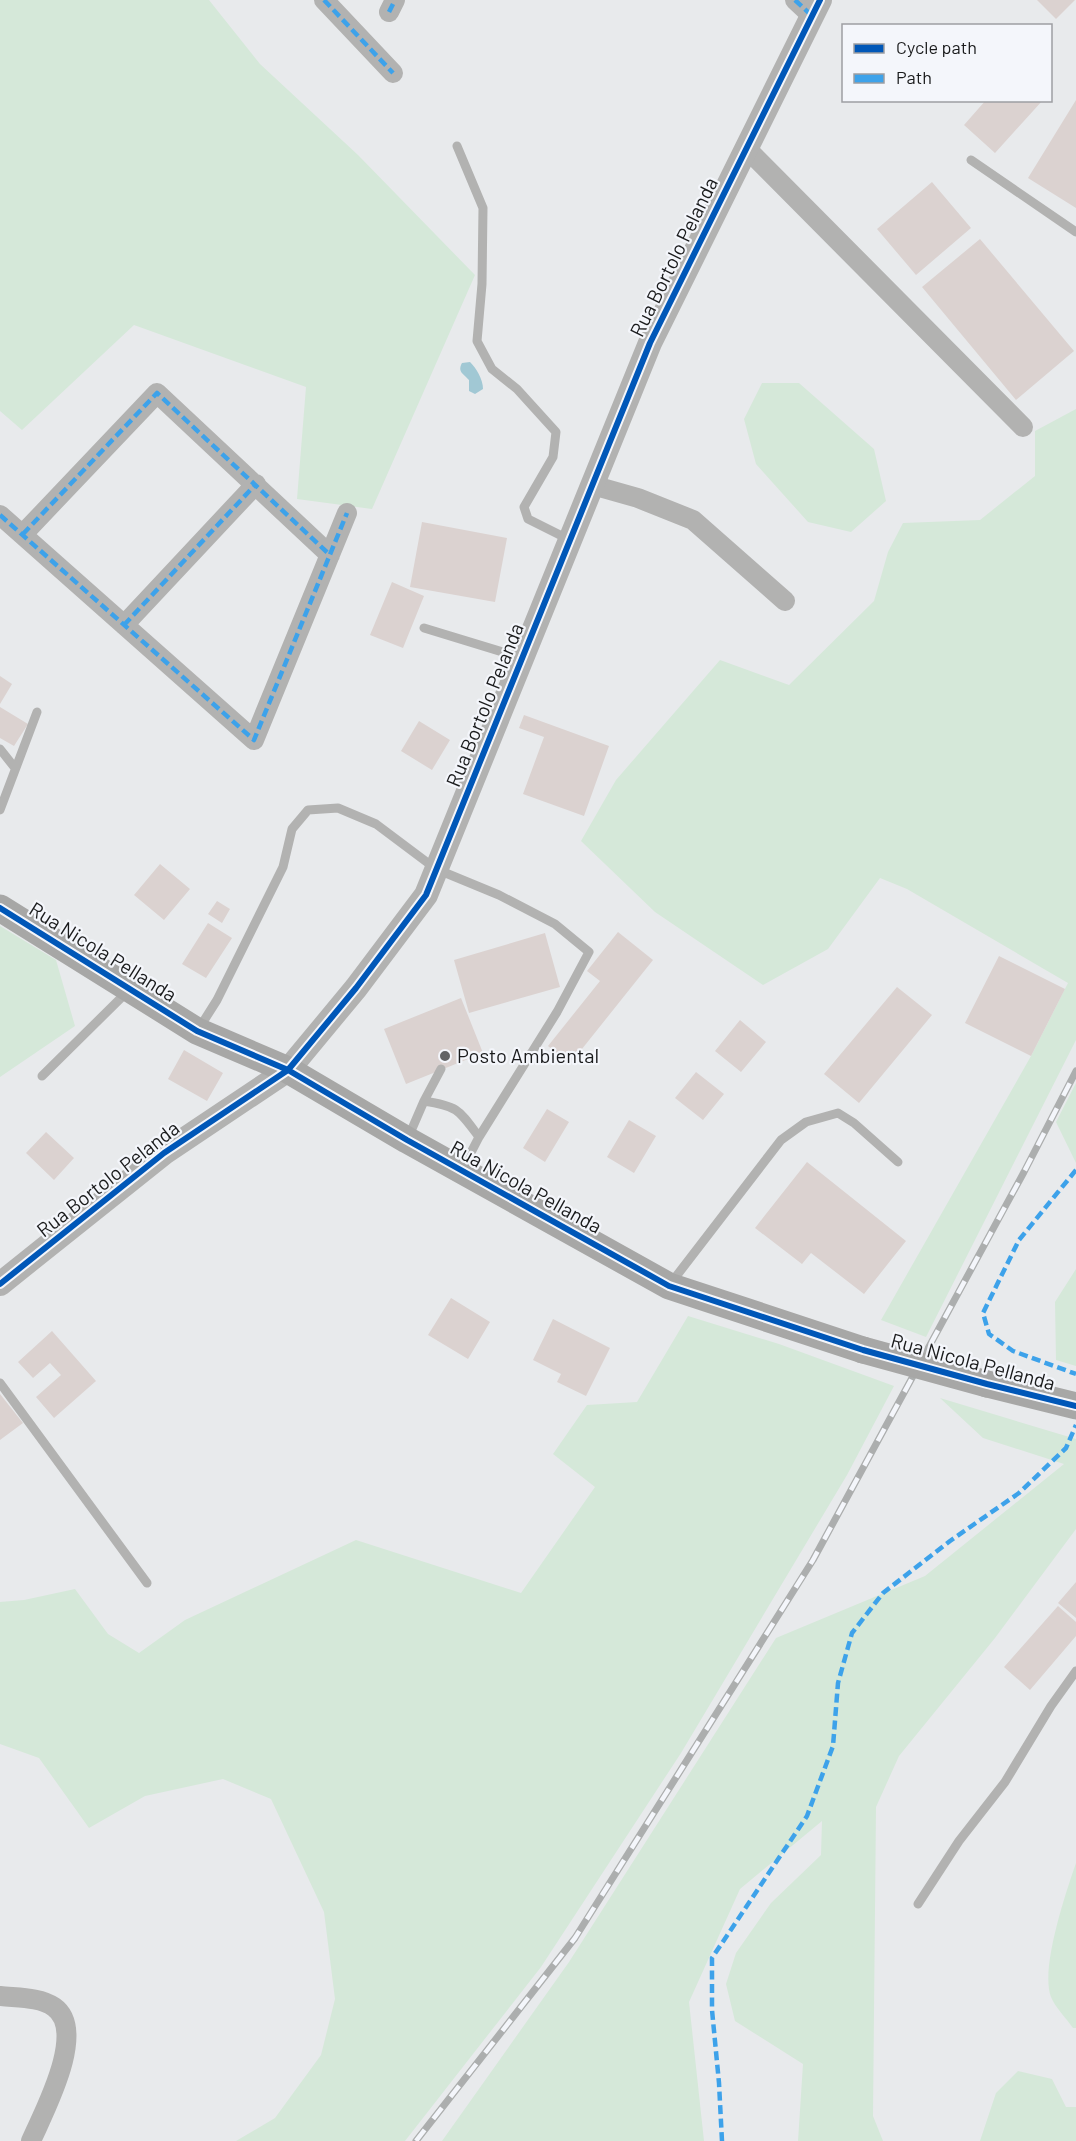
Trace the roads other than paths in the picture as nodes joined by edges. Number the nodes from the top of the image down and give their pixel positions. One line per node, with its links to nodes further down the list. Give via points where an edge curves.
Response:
1 (324, 0): 3 (street)
2 (808, 5): 5 (street, Rua Bortolo Pelanda)
3 (393, 73)
4 (457, 146): 14 (lane, via 483,208 477,341 492,369 517,389 556,432 554,457 524,507 528,519)
5 (746, 148): 8 (street); 10 (street, Rua Bortolo Pelanda, via 650,343)
6 (971, 160): 7 (lane)
7 (1076, 232)
8 (1023, 428)
9 (256, 484): 13 (street, via 157,393); 15 (street); 17 (street)
10 (592, 485): 14 (street, Rua Bortolo Pelanda); 16 (street, via 693,520)
11 (347, 513): 15 (street)
12 (0, 515): 13 (street)
13 (23, 534): 17 (street)
14 (570, 540): 19 (street, Rua Bortolo Pelanda)
15 (330, 555): 17 (street, via 254,740)
16 (785, 601)
17 (124, 625)
18 (424, 628): 19 (lane)
19 (522, 658): 24 (street, Rua Bortolo Pelanda)
20 (37, 712): 22 (lane)
21 (0, 749): 22 (lane)
22 (15, 768): 23 (lane)
23 (1, 805)
24 (436, 869): 27 (lane, via 376,824 338,808 308,810 292,829 283,867); 28 (street, Rua Bortolo Pelanda, via 426,895); 32 (lane, via 555,924 589,952 557,1012)
25 (0, 908): 26 (main road, Rua Nicola Pellanda)
26 (130, 989): 27 (main road, Rua Nicola Pellanda); 30 (lane)
27 (198, 1031): 28 (main road, Rua Nicola Pellanda)
28 (288, 1070): 33 (main road, Rua Nicola Pellanda); 36 (street, Rua Bortolo Pelanda, via 164,1153)
29 (441, 1070): 31 (lane)
30 (42, 1076)
31 (424, 1101): 32 (lane, via 447,1104 460,1112); 33 (lane)
32 (479, 1137): 35 (lane)
33 (407, 1140): 35 (main road, Rua Nicola Pellanda)
34 (898, 1162): 37 (lane, via 838,1113 806,1122 781,1140)
35 (462, 1170): 37 (main road, Rua Nicola Pellanda)
36 (0, 1284)
37 (669, 1286): 39 (main road, Rua Nicola Pellanda, bridge, via 863,1350)
38 (0, 1383): 40 (lane)
39 (1076, 1406)
40 (147, 1583)
41 (1076, 1671): 42 (lane, via 1005,1782 958,1841)
42 (918, 1904)
43 (0, 1996): 44 (street, via 56,2008 68,2032 57,2081)
44 (31, 2141)

